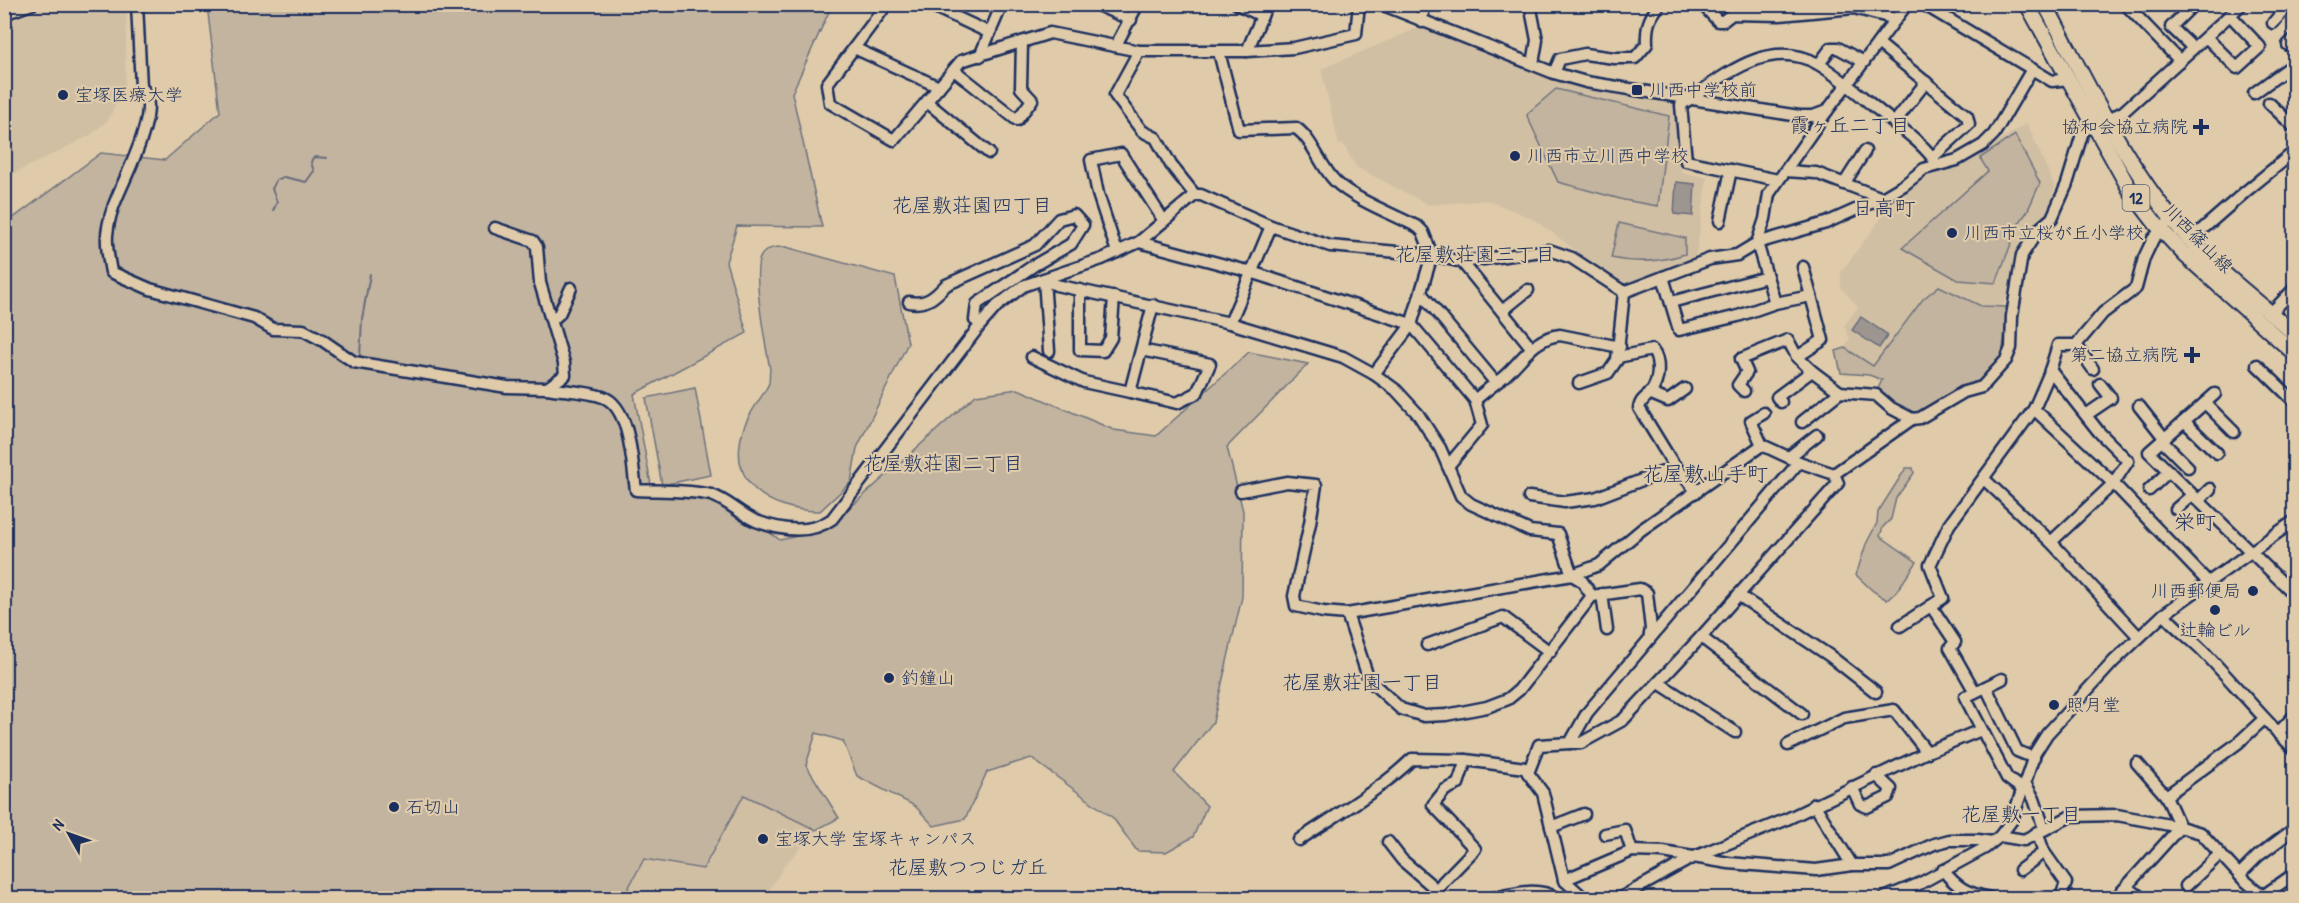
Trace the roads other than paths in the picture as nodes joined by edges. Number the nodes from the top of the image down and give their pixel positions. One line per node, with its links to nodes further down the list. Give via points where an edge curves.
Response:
1 (32, 4): 24 (street)
2 (137, 4): 123 (street, via 141,87 149,101 137,155 117,197 107,236 111,272 150,289 254,318 273,329 303,330 354,362 507,387)
3 (887, 4): 36 (street)
4 (928, 4): 31 (street)
5 (1002, 4): 31 (street)
6 (1095, 4): 28 (street)
7 (1138, 4): 28 (street)
8 (1237, 4): 26 (street)
9 (1267, 4): 26 (street)
10 (1359, 4): 39 (street, via 1356,34 1294,48)
11 (1381, 4): 29 (street)
12 (1424, 4): 29 (street)
13 (1530, 4): 44 (street, via 1537,40)
14 (1660, 4): 49 (street, via 1646,25 1647,44 1635,58 1585,54 1560,59)
15 (1702, 4): 27 (street, via 1718,21 1732,14 1780,15 1854,8)
16 (1907, 4): 27 (street)
17 (1923, 4): 47 (street)
18 (2045, 4): 59 (main road, 川西篠山線 / 12)
19 (2130, 4): 42 (street, via 2128,7)
20 (2194, 4): 37 (street, via 2172,27)
21 (2242, 4): 25 (street)
22 (2289, 4): 30 (street)
23 (2031, 6): 50 (main road, 川西篠山線 / 12)
24 (4, 14)
25 (2230, 15): 32 (street); 32 (street, via 2260,47 2237,68)
26 (1262, 16): 39 (street)
27 (1896, 19): 34 (street)
28 (1131, 20): 35 (street)
29 (1422, 22): 44 (street)
30 (2273, 23)
31 (990, 33): 41 (street)
32 (2206, 37): 37 (street)
33 (1022, 42): 35 (street, via 1050,33); 41 (street); 48 (street, via 1021,88 1032,100 1017,120)
34 (1878, 43): 43 (street); 51 (street)
35 (1116, 45): 38 (street)
36 (854, 48): 53 (street); 56 (street, via 827,84 830,103 894,140)
37 (2193, 48): 42 (street)
38 (1139, 51): 40 (street); 69 (street, via 1115,95 1142,131 1156,138)
39 (1247, 51): 40 (street)
40 (1219, 52): 81 (street, via 1239,130 1296,128 1335,181 1418,227)
41 (980, 56): 48 (street, via 962,61)
42 (2180, 61): 59 (street, via 2123,111)
43 (1864, 63): 45 (street, via 1831,48); 52 (street)
44 (1533, 64): 49 (street)
45 (1819, 64): 52 (street); 55 (street, via 1802,57 1775,54 1749,61)
46 (2295, 64): 54 (street)
47 (2032, 69): 50 (street, via 2052,81); 65 (street, via 1994,134 1983,145 1957,160)
48 (954, 70): 53 (street)
49 (1554, 73): 55 (street, via 1586,82)
50 (2068, 79): 59 (main road, 川西篠山線 / 12)
51 (1926, 82): 60 (street); 65 (street, via 1967,116 1969,123)
52 (1847, 86): 58 (street); 60 (street)
53 (939, 87): 56 (street)
54 (2254, 93)
55 (1691, 98): 58 (street, via 1799,116); 66 (street, via 1681,105 1686,161)
56 (927, 102): 64 (street)
57 (2269, 103): 61 (street)
58 (1827, 111): 67 (street)
59 (2102, 122): 71 (main road, 川西篠山線 / 12); 76 (main road, 川西篠山線 / 12, via 2130,190); 138 (street, via 2084,131 2052,218 2022,255 2011,348 2006,360 1982,387)
60 (1894, 123): 65 (street)
61 (2295, 127)
62 (1865, 151): 68 (street)
63 (2295, 152): 77 (street)
64 (989, 153)
65 (1935, 161): 70 (street)
66 (1731, 170): 67 (street); 73 (street)
67 (1782, 175): 68 (street, via 1816,173); 79 (street, via 1769,194)
68 (1844, 184): 70 (street)
69 (1195, 195): 72 (street); 74 (street)
70 (1882, 198): 79 (street, via 1826,224)
71 (2172, 218): 76 (street); 77 (main road, 川西篠山線 / 12)
72 (1164, 221): 78 (street); 80 (street, via 1121,154 1091,160)
73 (1720, 221)
74 (1271, 226): 81 (street, via 1330,246); 84 (street)
75 (495, 228): 102 (street, via 515,230 537,247 540,283)
76 (2162, 230): 107 (street, via 2144,258 2136,288 2103,313); 112 (main road, 川西篠山線 / 12)
77 (2190, 240): 101 (main road, 川西篠山線 / 12)
78 (1139, 242): 80 (street); 84 (street)
79 (1757, 243): 85 (street, via 1737,255 1710,259); 86 (street)
80 (1117, 252): 87 (street)
81 (1432, 255): 82 (street); 93 (street)
82 (1462, 262): 92 (street, via 1548,250 1572,258); 100 (street)
83 (1803, 267): 94 (street)
84 (1251, 272): 103 (street); 105 (street)
85 (1663, 277): 92 (street); 97 (street)
86 (1767, 277): 97 (street); 98 (street)
87 (1044, 279): 90 (street); 104 (street, via 1023,286); 110 (street)
88 (571, 288): 102 (street)
89 (2295, 289): 101 (street)
90 (1080, 290): 95 (street); 95 (street, via 1080,350 1103,351 1111,338)
91 (1528, 290): 100 (street)
92 (1624, 292): 111 (street)
93 (1421, 293): 105 (street); 120 (street)
94 (1811, 296): 98 (street); 114 (street, via 1823,339)
95 (1114, 297): 99 (street)
96 (909, 302): 104 (street, via 922,304 946,285 1035,244 1059,219 1074,215 1083,225 1071,244 977,304 975,320)
97 (1671, 302): 98 (street, via 1678,330)
98 (1775, 303)
99 (1153, 305): 103 (street); 109 (street)
100 (1502, 311): 108 (street)
101 (2271, 313): 106 (main road, 川西篠山線 / 12)
102 (552, 320): 123 (street, via 565,375)
103 (1230, 323): 119 (street, via 1322,349)
104 (981, 324): 123 (street, via 838,512 823,526 807,530 784,529 756,521 712,495 636,490 628,434 620,411 606,398)
105 (1411, 324): 119 (street); 130 (street)
106 (2293, 330)
107 (2076, 345): 116 (street); 117 (street, via 2058,345)
108 (1531, 347): 111 (street, via 1560,334); 120 (street)
109 (1141, 350): 126 (street); 126 (street, via 1209,364 1197,393 1177,403)
110 (1049, 351)
111 (1619, 352): 121 (street, via 1608,373); 128 (street, via 1652,350 1658,357 1658,370)
112 (2295, 353)
113 (1032, 357): 126 (street, via 1084,382)
114 (1797, 357): 118 (street); 125 (street, via 1788,340 1741,359 1747,372 1738,385)
115 (2257, 365): 131 (street)
116 (2093, 369)
117 (2050, 370): 135 (street); 137 (street)
118 (1812, 372): 127 (street); 132 (street, via 1777,397)
119 (1374, 374): 147 (street, via 1418,414)
120 (1495, 382): 130 (street)
121 (1579, 383)
122 (2100, 384): 137 (street, via 2111,398)
123 (547, 388)
124 (1685, 390): 128 (street, via 1668,401)
125 (1744, 391)
126 (1130, 392)
127 (1839, 392): 138 (street, via 1876,395); 139 (street)
128 (1649, 393): 148 (street, via 1641,399 1639,408)
129 (2215, 394): 133 (street)
130 (1475, 400): 147 (street, via 1482,425)
131 (2295, 401)
132 (1781, 402)
133 (2205, 403): 140 (street); 141 (street)
134 (2139, 406): 143 (street)
135 (2034, 409): 152 (street); 153 (street)
136 (1764, 413): 144 (street, via 1751,421)
137 (2086, 415): 153 (street, via 2128,461)
138 (1912, 419): 151 (street)
139 (1802, 422)
140 (2185, 422): 143 (street); 145 (street)
141 (2234, 432)
142 (1817, 435): 146 (street)
143 (2164, 440): 149 (street); 150 (street, via 2149,452)
144 (1762, 445): 146 (street); 157 (street)
145 (2217, 453)
146 (1794, 459): 151 (street); 176 (street)
147 (1448, 466): 164 (street, via 1461,496 1471,504 1530,531 1558,534)
148 (1677, 467): 157 (street); 158 (street, via 1595,498 1565,502)
149 (2188, 467)
150 (2169, 471): 155 (street); 159 (street)
151 (1834, 474): 168 (street, via 1838,483)
152 (1984, 479): 162 (street); 169 (street, via 1949,525 1930,565 1943,598)
153 (2113, 484): 162 (street); 165 (street)
154 (2210, 489): 159 (street)
155 (2149, 490)
156 (1241, 491): 170 (street, via 1287,482 1316,485 1294,596 1296,606)
157 (1697, 492): 164 (street, via 1599,565)
158 (1529, 497)
159 (2195, 498): 160 (street); 163 (street)
160 (2176, 509)
161 (2293, 524): 163 (street)
162 (2051, 543): 175 (street)
163 (2252, 551): 165 (street); 166 (street)
164 (1572, 575): 167 (street); 170 (street)
165 (2208, 582): 171 (street)
166 (2295, 594)
167 (1597, 595): 173 (street); 176 (street, via 1640,589 1647,593 1651,629); 178 (street)
168 (1738, 595): 174 (street); 182 (street)
169 (1930, 606): 172 (street); 183 (street, via 1955,642 1950,648)
170 (1347, 614): 178 (street, via 1369,681 1401,709 1424,716 1487,707 1508,699)
171 (2164, 614): 175 (street); 186 (street)
172 (1900, 626)
173 (1607, 630)
174 (1701, 637): 180 (street); 184 (street)
175 (2139, 637): 194 (street, via 2047,734)
176 (1648, 642): 190 (street, via 1587,713)
177 (1427, 645): 178 (street, via 1503,617)
178 (1550, 652)
179 (2001, 679): 181 (street)
180 (1659, 683): 188 (street); 190 (street, via 1623,720 1581,743)
181 (1986, 687): 183 (street); 194 (street, via 2017,751)
182 (1876, 692)
183 (1975, 692): 187 (street, via 1965,697)
184 (1802, 714)
185 (2295, 716): 189 (street)
186 (2264, 719): 189 (street); 201 (street)
187 (1981, 730): 193 (street); 199 (street, via 2007,778)
188 (1735, 732)
189 (2278, 733): 192 (street)
190 (1570, 742): 197 (street, via 1539,745)
191 (1788, 745): 193 (street, via 1844,718 1894,710)
192 (2295, 749)
193 (1927, 752): 198 (street)
194 (2034, 758): 199 (street)
195 (1466, 760): 197 (street, via 1525,768); 210 (street, via 1412,759); 224 (street, via 1458,784 1445,790 1433,806 1475,849)
196 (2138, 763): 201 (street)
197 (1528, 773): 204 (street, via 1543,793)
198 (1876, 776): 200 (street); 200 (street, via 1891,789 1888,796 1867,807 1860,804)
199 (2024, 786): 207 (street, via 2034,799); 209 (street, via 2012,819)
200 (1851, 787): 202 (street)
201 (2166, 796): 205 (street)
202 (1814, 804): 215 (street); 216 (street)
203 (1584, 814): 204 (street)
204 (1551, 826): 221 (street)
205 (2180, 827): 207 (street, via 2116,815 2071,816); 214 (street, via 2201,833); 223 (street)
206 (2295, 829): 219 (street)
207 (2040, 830): 209 (street, via 2024,840); 213 (street)
208 (1605, 834): 212 (street, via 1625,830)
209 (1996, 839): 216 (street, via 1949,840 1889,865); 217 (street)
210 (1299, 840)
211 (1388, 842): 224 (street)
212 (1632, 851): 215 (street); 221 (street)
213 (2044, 852): 218 (street); 232 (street, via 2066,883)
214 (2220, 854): 219 (street); 222 (street)
215 (1692, 858): 216 (street, via 1815,870); 229 (street)
216 (1852, 865)
217 (1943, 870): 225 (street, via 1954,885); 230 (street)
218 (2020, 870)
219 (2240, 874): 235 (street)
220 (2295, 874): 235 (street)
221 (1564, 880): 228 (street)
222 (2186, 886)
223 (2127, 887): 233 (street); 234 (street)
224 (1434, 894)
225 (1979, 897): 231 (street)
226 (1492, 898): 227 (street, via 1533,890)
227 (1557, 898)
228 (1584, 898)
229 (1620, 898)
230 (1884, 898)
231 (1990, 898)
232 (2062, 898)
233 (2116, 898)
234 (2142, 898)
235 (2262, 898)

